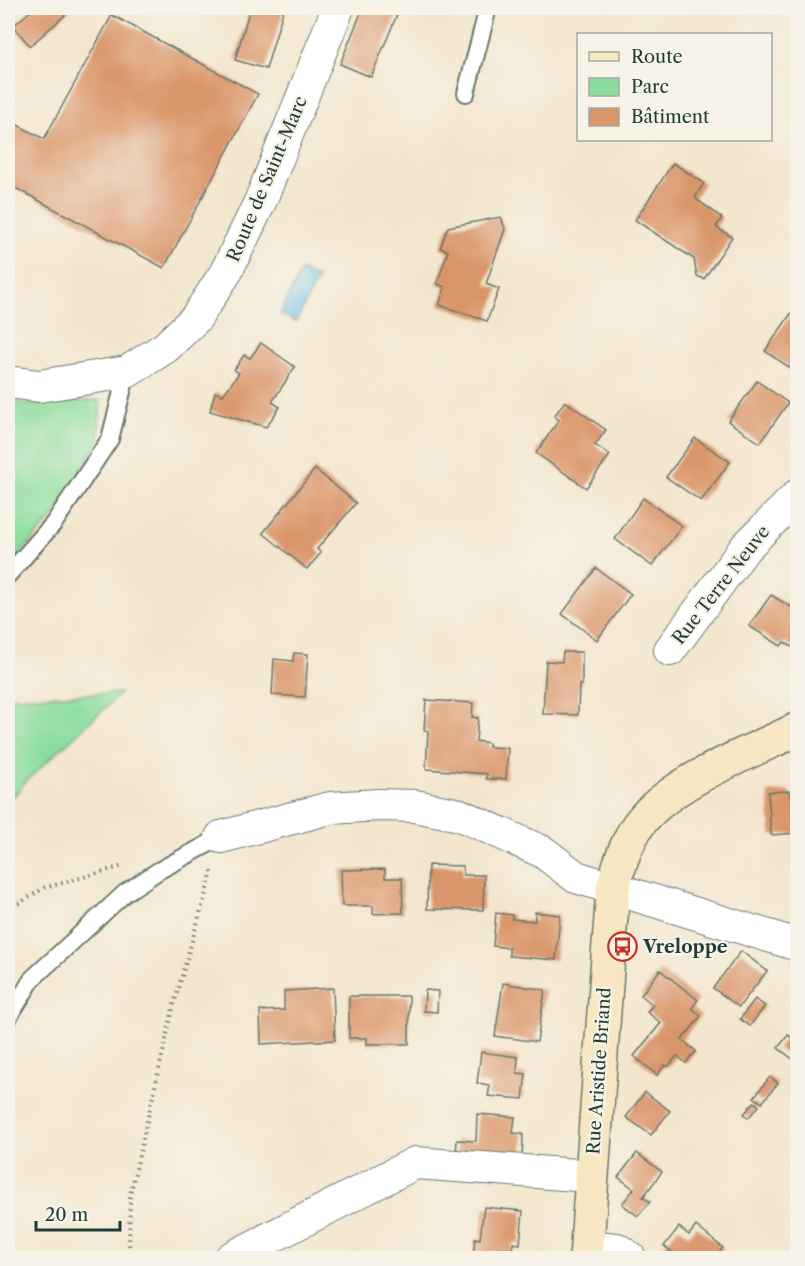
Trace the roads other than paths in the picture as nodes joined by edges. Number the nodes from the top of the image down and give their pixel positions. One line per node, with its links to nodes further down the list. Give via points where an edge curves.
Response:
1 (338, 8): 4 (street, Route de Saint-Marc, via 260,202 226,272 196,318 166,347)
2 (488, 8): 3 (lane)
3 (466, 93)
4 (127, 372): 5 (street, Route de Saint-Marc, via 39,386); 7 (lane, via 110,439 54,523)
5 (8, 382)
6 (798, 495): 8 (street, Rue Terre Neuve, via 746,548)
7 (8, 575)
8 (670, 650)
9 (798, 729): 11 (street, Rue Aristide Briand, via 670,793 639,825 617,869)
10 (221, 837): 11 (street, via 330,808 415,806 460,815 543,852 576,877); 13 (lane, via 125,893 33,978)
11 (613, 889): 12 (street); 14 (street, Rue Aristide Briand)
12 (798, 945)
13 (8, 1017)
14 (591, 1176): 15 (street, Rue Aristide Briand); 16 (street, via 415,1163)
15 (587, 1252): 17 (street, via 617,1249)
16 (231, 1258)
17 (630, 1258)

